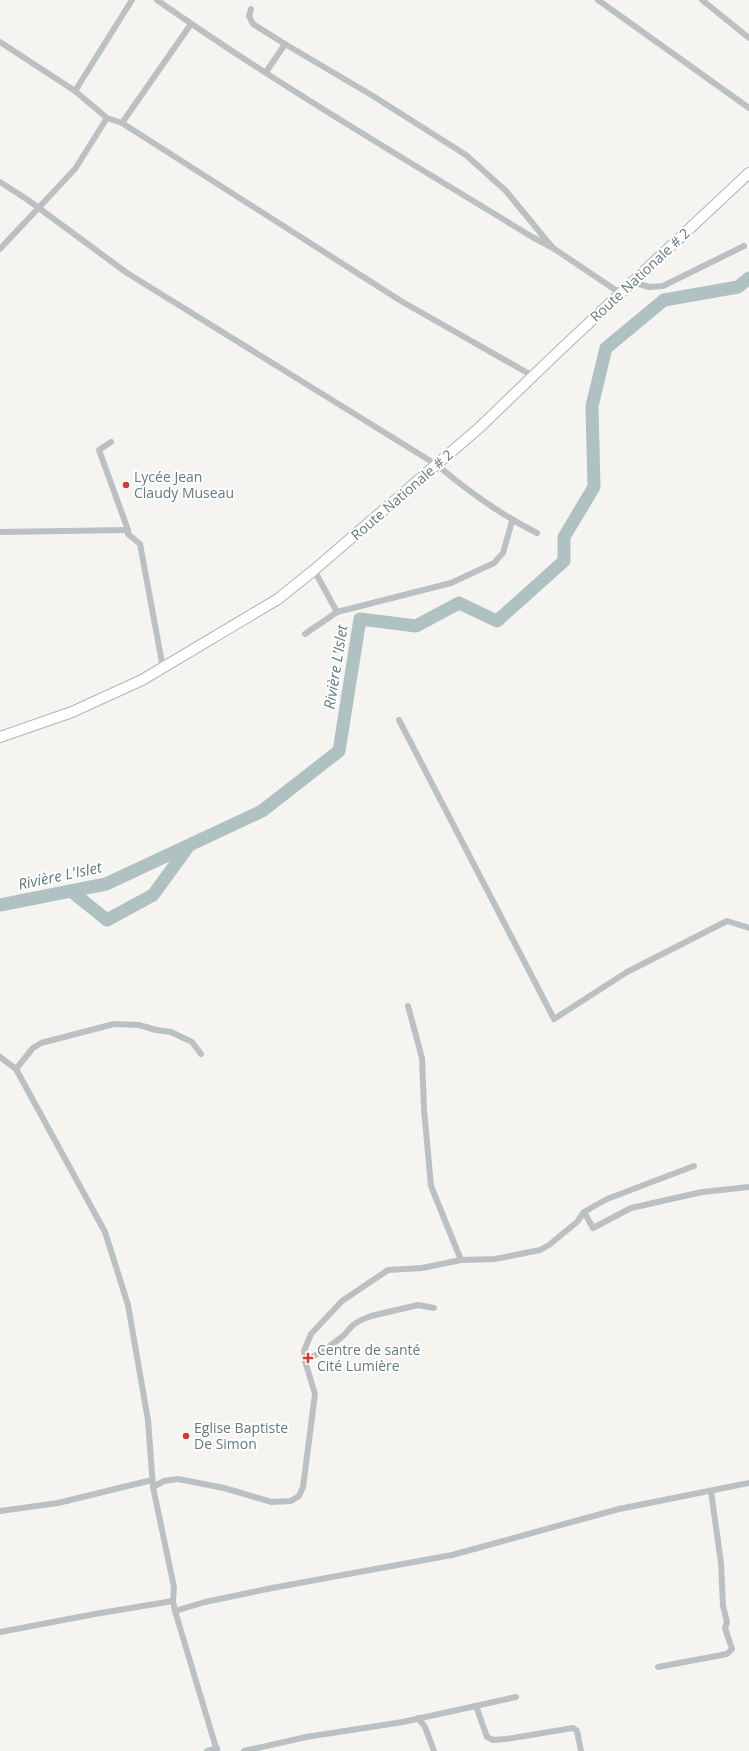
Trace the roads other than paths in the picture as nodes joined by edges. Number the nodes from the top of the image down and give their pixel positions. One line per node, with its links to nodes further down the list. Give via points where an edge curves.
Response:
1 (132, 0): 11 (street)
2 (157, 0): 6 (street)
3 (598, 0): 12 (street)
4 (702, 0): 7 (street)
5 (251, 9): 9 (street, via 249,16 253,24)
6 (191, 24): 10 (street); 14 (street)
7 (749, 38)
8 (0, 42): 11 (street)
9 (285, 44): 10 (street); 19 (street, via 466,155 506,191)
10 (266, 72): 19 (street)
11 (76, 91): 13 (street)
12 (749, 108)
13 (107, 118): 14 (street); 17 (street, via 74,169)
14 (122, 122): 23 (street, via 401,301)
15 (749, 173): 21 (main road, Route Nationale # 2)
16 (0, 182): 17 (street)
17 (38, 208): 20 (street); 25 (street, via 127,273)
18 (744, 246): 21 (street, via 663,286 649,287)
19 (553, 248): 22 (street)
20 (0, 249)
21 (632, 282): 22 (main road, Route Nationale # 2)
22 (620, 293): 23 (main road, Route Nationale # 2)
23 (533, 376): 25 (main road, Route Nationale # 2)
24 (111, 442): 27 (street, via 99,450)
25 (437, 464): 26 (street, via 470,493); 30 (main road, Route Nationale # 2)
26 (512, 520): 29 (street); 31 (street, via 503,553 494,564 451,583)
27 (128, 530): 28 (street); 33 (street, via 128,534 140,544)
28 (0, 532)
29 (537, 533)
30 (314, 570): 31 (street); 33 (main road, Route Nationale # 2, via 278,599)
31 (337, 612): 32 (street)
32 (305, 634)
33 (164, 668): 35 (main road, Route Nationale # 2, via 72,712)
34 (399, 720): 36 (street, via 554,1019 627,972 727,921)
35 (0, 737)
36 (749, 928)
37 (408, 1006): 44 (street, via 422,1058 431,1186)
38 (201, 1054): 40 (street, via 192,1042 171,1032 139,1025 114,1024 41,1042)
39 (0, 1057): 40 (street)
40 (16, 1069): 47 (street, via 105,1232 128,1305 148,1420)
41 (694, 1166): 43 (street, via 614,1196)
42 (749, 1187): 43 (street, via 702,1192 631,1208 593,1228)
43 (584, 1212): 44 (street, via 577,1222 540,1250 495,1259)
44 (461, 1260): 46 (street, via 422,1268 388,1270 342,1301 311,1334 304,1351)
45 (434, 1308): 46 (street, via 418,1305 371,1316 353,1325 326,1349)
46 (305, 1361): 49 (street, via 315,1394 303,1487 299,1496 291,1500 272,1502 224,1488 178,1479)
47 (152, 1480): 49 (street); 51 (street, via 71,1500)
48 (749, 1483): 50 (street)
49 (153, 1487): 52 (street, via 174,1587)
50 (711, 1491): 53 (street, via 619,1509 452,1555 272,1588); 55 (street, via 721,1562 723,1606 727,1622 725,1628 732,1649 727,1654)
51 (0, 1511)
52 (173, 1601): 53 (street); 54 (street)
53 (175, 1611): 59 (street)
54 (0, 1632)
55 (658, 1667)
56 (516, 1698): 57 (street)
57 (476, 1706): 58 (street); 63 (street, via 487,1737 493,1740 573,1728 577,1731)
58 (418, 1718): 61 (street, via 306,1737); 62 (street, via 425,1727)
59 (217, 1750): 60 (street)
60 (207, 1751)
61 (244, 1751)
62 (434, 1751)
63 (581, 1751)

